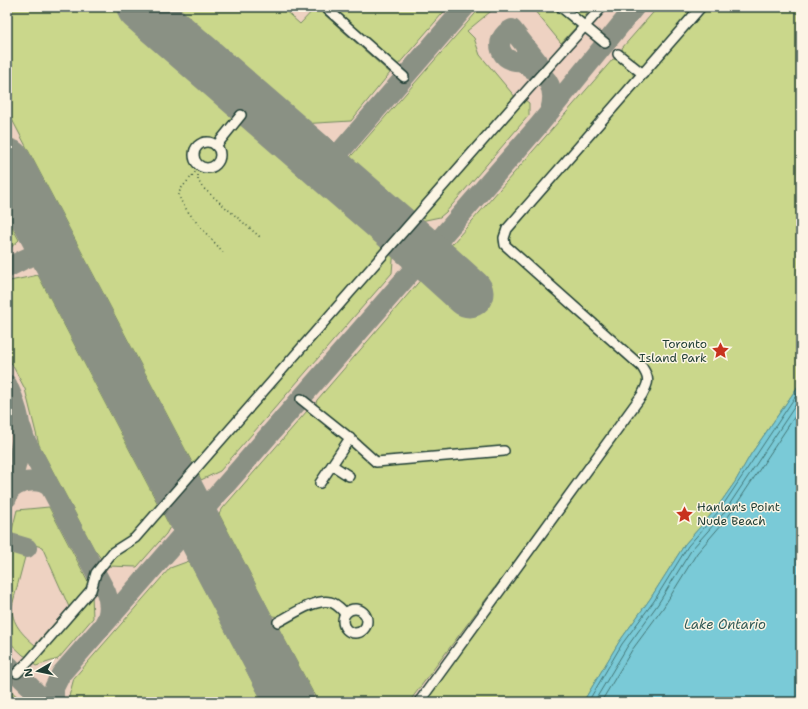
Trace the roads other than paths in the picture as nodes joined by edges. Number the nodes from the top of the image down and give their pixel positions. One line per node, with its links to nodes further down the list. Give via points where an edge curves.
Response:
1 (325, 7): 9 (lane)
2 (561, 7): 5 (lane)
3 (602, 7): 5 (lane)
4 (701, 7): 8 (lane)
5 (585, 27): 6 (lane); 20 (lane, via 135,538 104,562 96,573 91,590)
6 (605, 43)
7 (618, 54): 8 (lane)
8 (643, 74): 21 (lane, via 507,229 504,238 505,245 512,252 642,367 648,376 648,384)
9 (404, 77)
10 (241, 115): 11 (lane)
11 (216, 146): 11 (lane, via 220,154 215,166 207,168 199,165 194,158 197,147 208,142)
12 (301, 399): 13 (lane)
13 (350, 438): 14 (lane, via 376,462); 15 (lane)
14 (504, 450)
15 (332, 465): 16 (lane); 17 (lane)
16 (349, 476)
17 (320, 483)
18 (345, 613): 19 (lane, via 331,602 324,601)
19 (278, 622)
20 (17, 674)
21 (419, 702)

